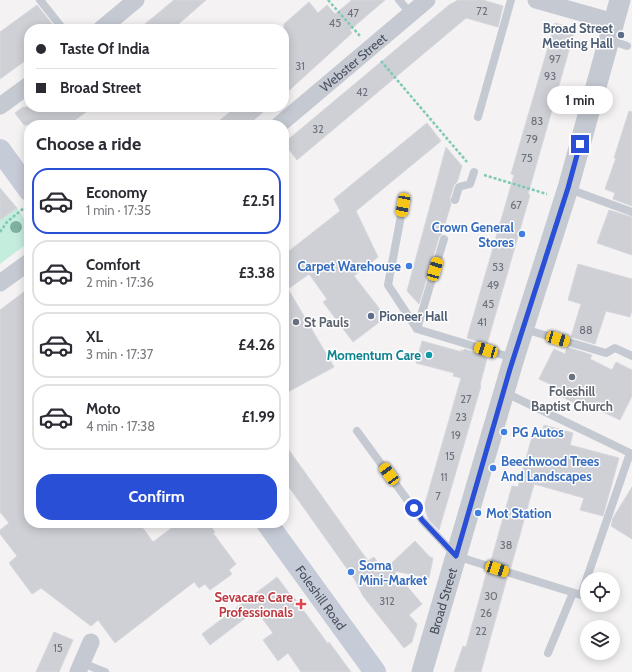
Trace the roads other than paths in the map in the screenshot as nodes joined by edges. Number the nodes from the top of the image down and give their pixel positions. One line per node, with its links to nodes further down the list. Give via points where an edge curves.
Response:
1 (40, 0): 9 (lane)
2 (136, 0): 10 (street)
3 (399, 0): 8 (lane)
4 (427, 0): 8 (street, Webster Street)
5 (511, 0): 14 (lane)
6 (536, 0): 11 (street)
7 (620, 0): 11 (street, Broad Street)
8 (411, 14): 15 (street, Webster Street)
9 (59, 24)
10 (107, 24)
11 (617, 36): 18 (street, Broad Street)
12 (24, 89): 13 (street)
13 (0, 106)
14 (478, 117)
15 (285, 120)
16 (0, 150): 19 (main road)
17 (474, 172): 20 (lane, via 470,184 459,187)
18 (566, 194): 22 (lane); 27 (street, Broad Street)
19 (24, 195)
20 (455, 200)
21 (403, 205): 26 (lane, via 388,285)
22 (632, 212)
23 (444, 239): 26 (lane)
24 (24, 266): 25 (street)
25 (0, 283)
26 (418, 329): 29 (lane)
27 (523, 329): 28 (lane, via 606,353 615,348); 29 (street, Broad Street)
28 (632, 356)
29 (514, 358): 30 (street, Broad Street)
30 (504, 391): 33 (street, Broad Street); 34 (lane, via 630,453 581,595)
31 (357, 431): 33 (lane, via 422,520)
32 (271, 528): 39 (main road, Foleshill Road)
33 (456, 556): 34 (lane); 40 (street, Broad Street)
34 (573, 593): 36 (lane)
35 (91, 642): 37 (street)
36 (548, 653)
37 (80, 667): 38 (lane)
38 (105, 672)
39 (375, 672)
40 (422, 672)

